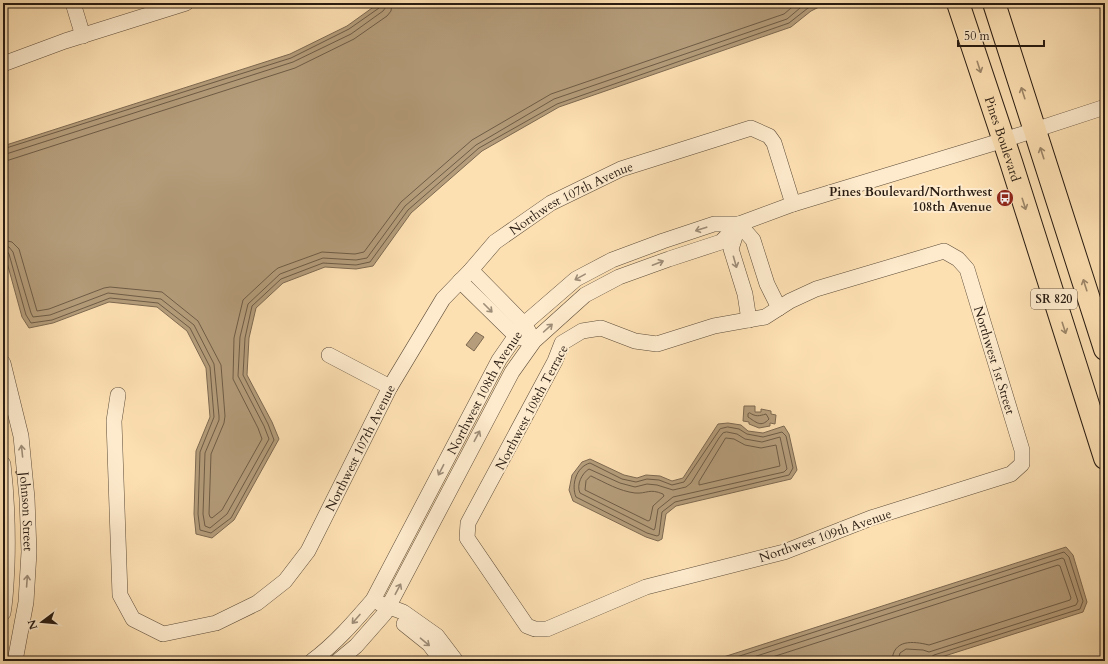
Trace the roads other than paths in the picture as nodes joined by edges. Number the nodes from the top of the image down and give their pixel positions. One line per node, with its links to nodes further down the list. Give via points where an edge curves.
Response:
1 (73, 3): 5 (street)
2 (186, 3): 5 (street)
3 (958, 3): 9 (highway, Pines Boulevard / SR 820, one-way to 9)
4 (994, 3): 8 (highway, SR 820, one-way to 4)
5 (83, 36): 6 (street)
6 (3, 64)
7 (1105, 107): 8 (street, Northwest 108th Avenue)
8 (1035, 130): 9 (street, Northwest 108th Avenue); 18 (highway, SR 820, one-way to 8)
9 (1004, 140): 10 (street, Northwest 108th Avenue); 23 (highway, Pines Boulevard / SR 820, one-way to 23)
10 (793, 204): 11 (street, Northwest 108th Avenue); 13 (street, Northwest 107th Avenue, via 774,143 769,136 751,128 621,170 551,203 494,242)
11 (739, 224): 14 (street, via 753,240 766,284); 15 (street, one-way to 15, via 731,249 745,294); 16 (street, Northwest 108th Avenue, one-way to 16, via 714,224 612,260 576,279); 17 (street, Northwest 108th Avenue, one-way to 11, via 585,295 619,277 721,242)
12 (958, 259): 14 (street, Northwest 108th Terrace, via 944,251 816,289); 25 (street, Northwest 1st Street, via 967,269 1022,450)
13 (465, 275): 16 (street); 21 (street, Northwest 107th Avenue, via 443,299)
14 (779, 308): 15 (street, Northwest 108th Terrace, via 765,317)
15 (749, 320): 29 (street, Northwest 108th Terrace, via 714,326 657,344 635,341 601,328 582,331 562,343 468,523 467,538 527,626)
16 (520, 330): 17 (street); 26 (street, Northwest 108th Avenue, one-way to 26, via 499,360)
17 (534, 341): 27 (street, Northwest 108th Avenue, one-way to 17, via 512,372)
18 (1105, 349)
19 (329, 355): 21 (street)
20 (3, 363): 30 (street, Johnson Street, one-way to 20, via 26,602 29,552 27,498 20,436)
21 (390, 387): 22 (street, Northwest 107th Avenue, via 308,551 285,581 257,603 216,623 163,634 133,619 120,595 114,421)
22 (118, 395)
23 (1105, 458)
24 (3, 464): 28 (street, Johnson Street, via 7,492 8,538)
25 (1022, 464): 29 (street, Northwest 109th Avenue, via 1011,474 871,518 784,552 646,587 547,629)
26 (373, 600): 27 (street); 31 (street, Northwest 108th Avenue, one-way to 31, via 346,631)
27 (387, 608): 32 (street, Northwest 108th Avenue, via 356,646); 33 (street, one-way to 33, via 429,644); 34 (street, via 403,612 437,636)
28 (3, 613)
29 (535, 629)
30 (15, 661)
31 (312, 661)
32 (338, 661)
33 (442, 661)
34 (456, 661)

